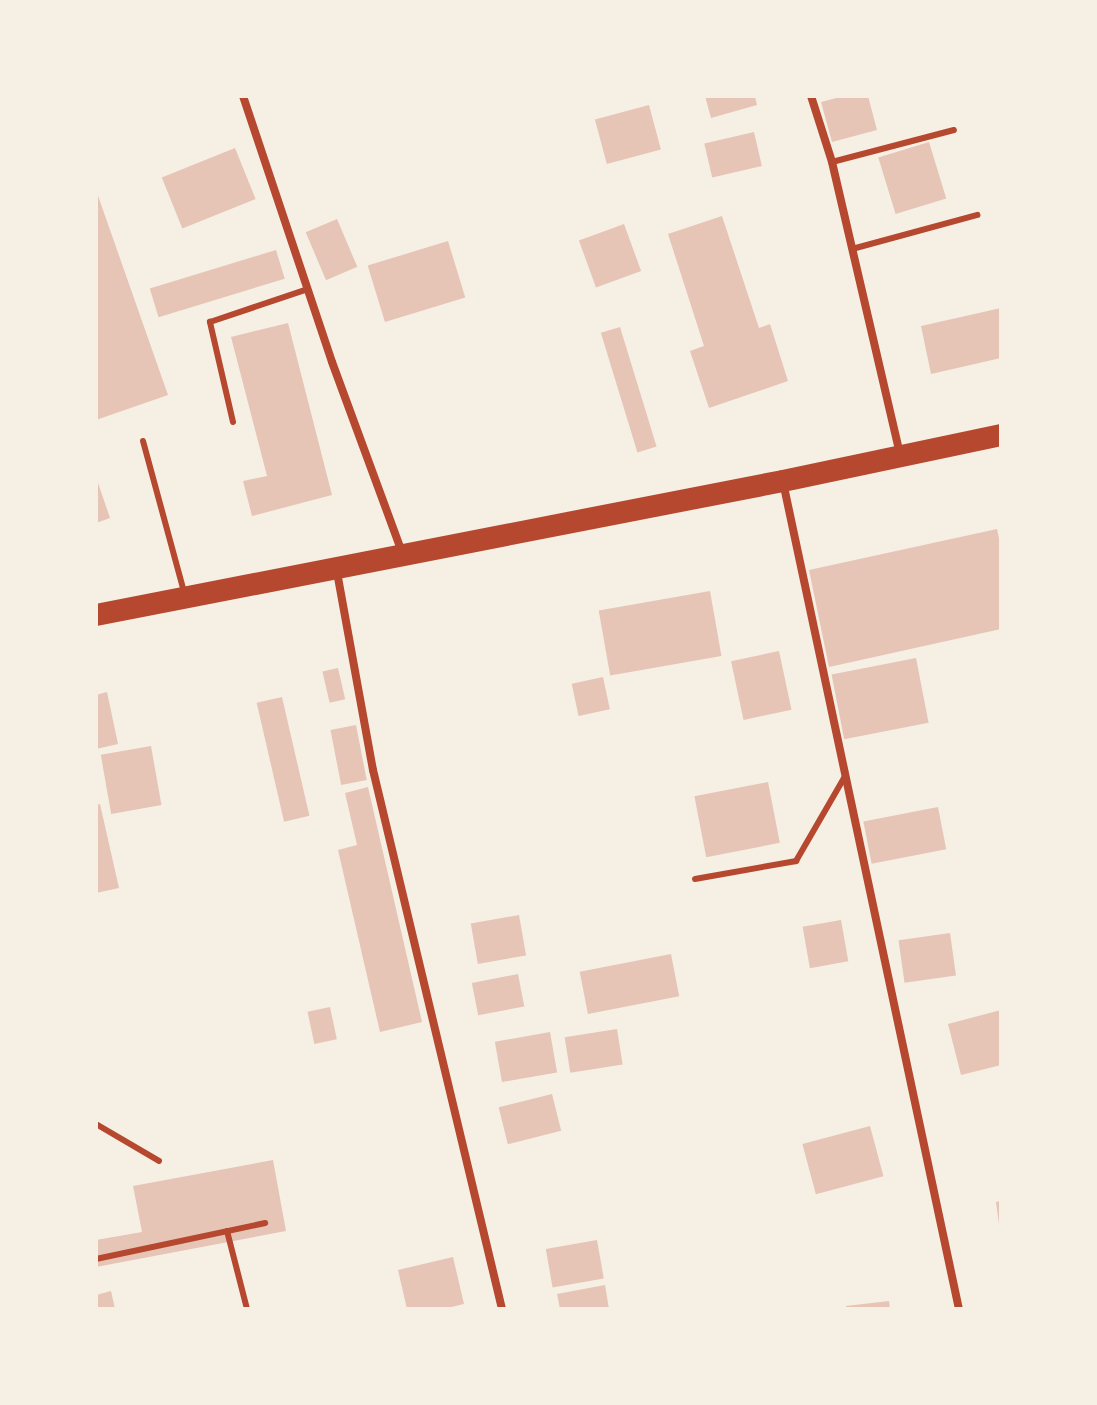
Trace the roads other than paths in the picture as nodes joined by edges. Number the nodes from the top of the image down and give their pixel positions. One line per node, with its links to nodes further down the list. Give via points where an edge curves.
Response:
1 (243, 96): 7 (street)
2 (811, 96): 4 (street)
3 (954, 130): 4 (lane)
4 (832, 162): 6 (street)
5 (977, 215): 6 (lane)
6 (852, 249): 11 (street)
7 (308, 289): 8 (lane, via 210,322); 13 (street)
8 (233, 422)
9 (1001, 435): 11 (highway)
10 (143, 441): 15 (lane)
11 (900, 455): 12 (highway)
12 (783, 481): 13 (highway); 17 (street)
13 (402, 553): 14 (highway)
14 (336, 567): 15 (highway); 25 (street, via 373,770)
15 (185, 596): 16 (highway)
16 (96, 615)
17 (845, 776): 18 (lane, via 796,861); 26 (street)
18 (695, 879)
19 (96, 1124): 20 (lane)
20 (159, 1161)
21 (265, 1223): 22 (lane)
22 (227, 1231): 23 (lane); 24 (lane)
23 (96, 1259)
24 (247, 1309)
25 (502, 1309)
26 (959, 1309)

